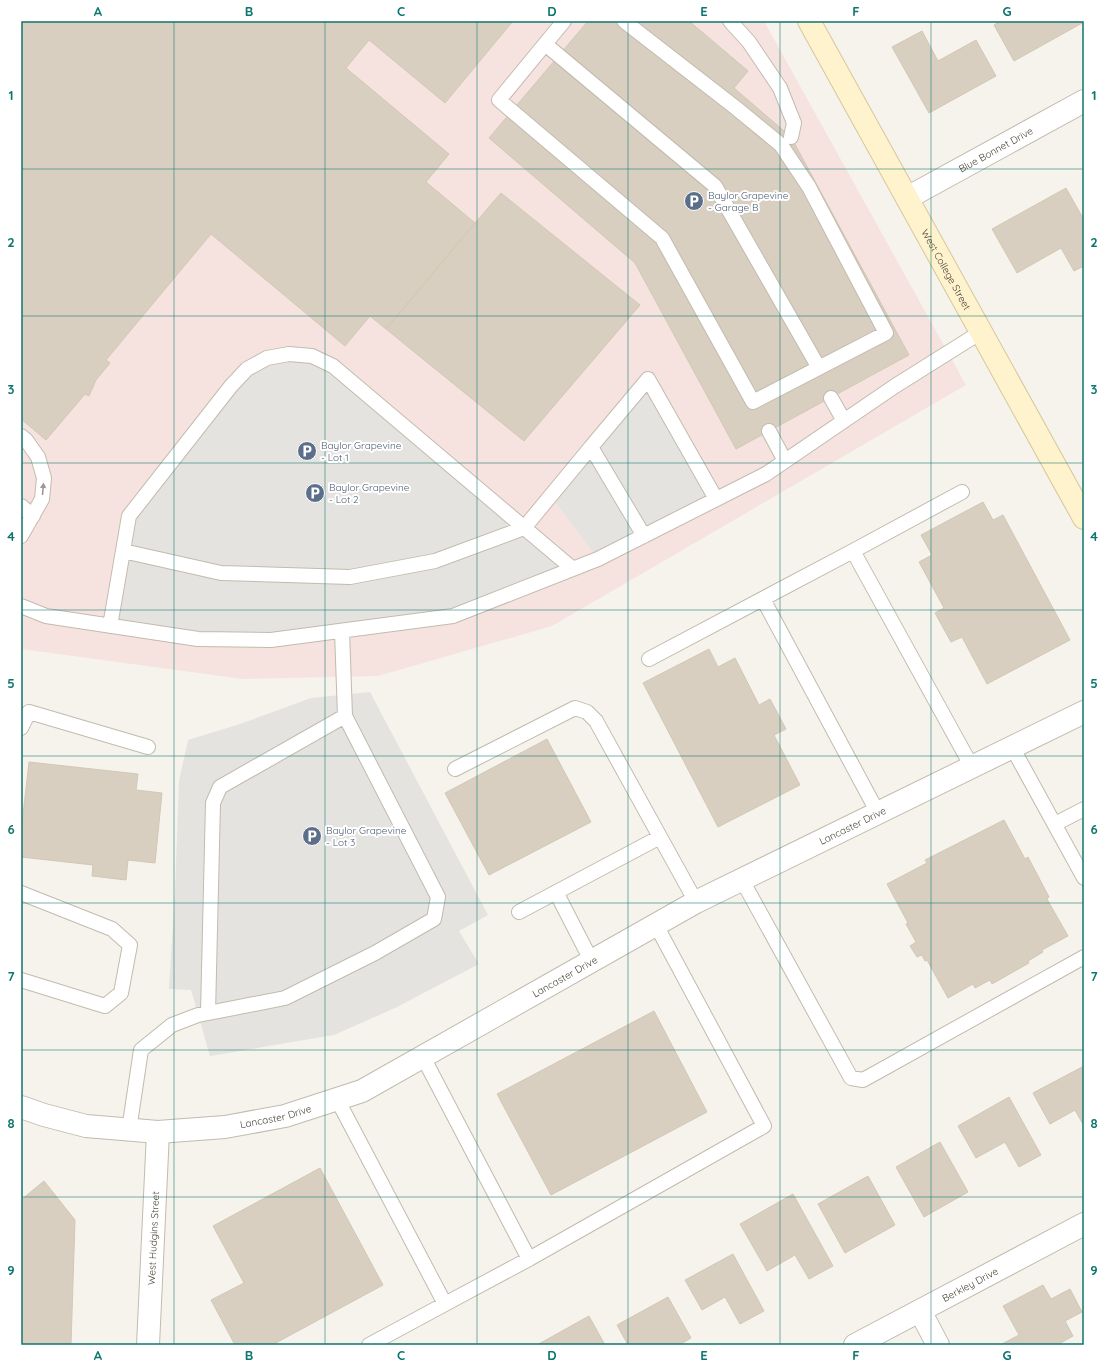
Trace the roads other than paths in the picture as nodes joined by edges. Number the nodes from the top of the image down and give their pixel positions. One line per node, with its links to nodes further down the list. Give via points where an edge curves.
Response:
1 (564, 21): 5 (lane)
2 (624, 21): 10 (lane, via 780,145 808,187 886,333)
3 (730, 21): 7 (lane, via 749,42 780,88 794,123)
4 (809, 21): 8 (street, West College Street)
5 (545, 44): 10 (lane, via 715,186); 10 (lane, via 499,100 662,238 753,402)
6 (1084, 101): 8 (street, Blue Bonnet Drive)
7 (791, 137)
8 (907, 198): 9 (street, West College Street)
9 (981, 332): 12 (lane); 21 (street, West College Street)
10 (819, 368)
11 (831, 398): 12 (lane)
12 (844, 421): 16 (lane)
13 (769, 432): 16 (lane)
14 (21, 436): 20 (lane, one-way to 14, via 42,499 44,478 38,457)
15 (591, 447): 18 (lane, via 648,379); 22 (lane); 24 (lane)
16 (785, 460): 18 (lane, via 766,474)
17 (962, 492): 26 (lane)
18 (716, 499): 24 (lane)
19 (21, 506): 20 (lane)
20 (33, 516): 23 (lane)
21 (1084, 518)
22 (524, 528): 25 (lane, via 435,561 350,577 221,573); 25 (lane, via 333,366 312,356 289,354 267,358 247,369 231,386 129,516); 27 (lane)
23 (21, 536)
24 (644, 536): 27 (lane)
25 (123, 551): 30 (lane)
26 (853, 551): 28 (lane); 38 (lane)
27 (573, 569): 31 (lane, via 454,616)
28 (763, 599): 32 (lane); 41 (lane)
29 (21, 606): 30 (lane, via 46,616)
30 (110, 626): 31 (lane, via 198,639 271,640)
31 (342, 631): 34 (lane)
32 (649, 660)
33 (1084, 712): 37 (street, Lancaster Drive)
34 (345, 716): 54 (lane, via 220,787 213,803); 54 (lane, via 438,897 434,919 375,953 285,998)
35 (21, 728): 36 (lane, via 29,712)
36 (148, 747)
37 (1012, 747): 38 (street, Lancaster Drive); 42 (lane)
38 (972, 767): 41 (street, Lancaster Drive)
39 (455, 769): 43 (lane, via 575,708 587,712 596,721)
40 (1084, 809): 42 (lane)
41 (878, 813): 45 (street, Lancaster Drive)
42 (1055, 824): 44 (lane)
43 (660, 837): 46 (lane); 48 (lane)
44 (1084, 878)
45 (742, 880): 48 (street, Lancaster Drive); 51 (lane, via 851,1078 864,1080)
46 (556, 892): 49 (lane); 52 (lane)
47 (21, 893): 53 (lane, via 112,929 130,944 121,993 105,1006)
48 (696, 902): 50 (street, Lancaster Drive)
49 (519, 912)
50 (656, 925): 52 (street, Lancaster Drive); 61 (lane, via 764,1126)
51 (1084, 957)
52 (592, 962): 55 (street, Lancaster Drive)
53 (21, 980)
54 (208, 1013): 58 (lane, via 172,1025 141,1050)
55 (423, 1057): 56 (street, Lancaster Drive, via 362,1091); 61 (lane)
56 (337, 1099): 59 (street, Lancaster Drive, via 285,1116 225,1127); 62 (lane)
57 (22, 1112): 58 (street, Lancaster Drive, via 86,1126)
58 (129, 1130): 59 (street, Lancaster Drive)
59 (158, 1132): 64 (street, West Hudgins Street)
60 (1084, 1224): 63 (street, Berkley Drive)
61 (529, 1259): 62 (lane)
62 (445, 1304): 65 (lane)
63 (920, 1310): 66 (street, Berkley Drive); 67 (street)
64 (148, 1345)
65 (369, 1345)
66 (855, 1345)
67 (938, 1345)

